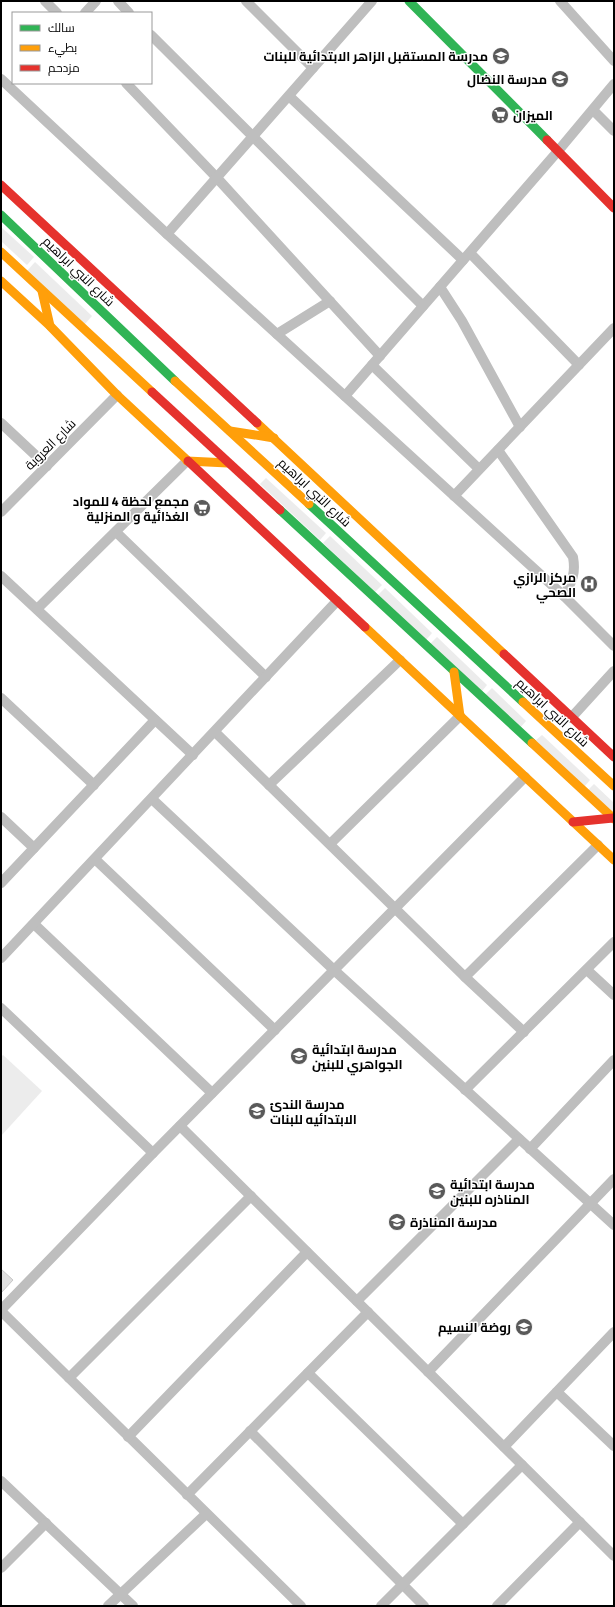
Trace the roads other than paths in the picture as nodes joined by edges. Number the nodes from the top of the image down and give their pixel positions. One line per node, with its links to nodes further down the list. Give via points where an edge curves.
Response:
1 (45, 1): 8 (street)
2 (96, 1): 9 (street)
3 (118, 1): 10 (street)
4 (246, 1): 13 (street)
5 (372, 1): 13 (street)
6 (409, 1): 22 (street)
7 (560, 1): 12 (street)
8 (56, 12)
9 (85, 12)
10 (129, 12)
11 (152, 36): 21 (street)
12 (614, 61)
13 (313, 68): 18 (street)
14 (1, 79): 17 (street)
15 (127, 84): 23 (street)
16 (614, 84): 19 (street)
17 (16, 87): 27 (street)
18 (289, 96): 21 (street); 29 (street)
19 (592, 110): 20 (street); 22 (street)
20 (614, 131)
21 (252, 137): 23 (street); 34 (street)
22 (558, 151): 25 (street); 29 (street)
23 (217, 178): 27 (street); 33 (street)
24 (1, 185): 50 (street)
25 (614, 208)
26 (1, 215): 41 (street, شارع النبي ابراهيم)
27 (167, 234): 37 (street)
28 (1, 252): 32 (street)
29 (467, 256): 31 (street); 40 (street)
30 (1, 281): 35 (street)
31 (440, 287): 34 (street); 48 (street)
32 (42, 291): 35 (street); 44 (street)
33 (330, 301): 37 (street); 38 (street)
34 (423, 306): 38 (street)
35 (50, 326): 42 (street)
36 (614, 328): 40 (street)
37 (277, 334): 43 (street)
38 (380, 356): 39 (street)
39 (372, 365): 43 (street); 55 (street)
40 (579, 365): 48 (street)
41 (177, 382): 44 (street); 45 (street, شارع النبي ابراهيم)
42 (117, 395): 52 (street); 54 (street, شارع العروبة)
43 (345, 396): 56 (street)
44 (160, 400): 46 (street)
45 (198, 402): 46 (street); 49 (street, شارع النبي ابراهيم)
46 (179, 418): 53 (street)
47 (1, 423): 54 (street)
48 (520, 427): 51 (street)
49 (230, 431): 50 (street); 78 (street, شارع النبي ابراهيم)
50 (274, 438): 70 (street)
51 (498, 450): 55 (street); 60 (street, via 573,557 574,576)
52 (187, 460): 53 (street); 58 (street); 61 (street)
53 (228, 463): 66 (street)
54 (47, 466): 57 (street, شارع العروبة)
55 (479, 469): 56 (street)
56 (454, 496): 60 (street)
57 (1, 512)
58 (116, 532): 62 (street); 67 (street)
59 (1, 576): 62 (street)
60 (564, 596): 63 (street)
61 (337, 601): 64 (street); 67 (street)
62 (37, 609): 71 (street)
63 (614, 646)
64 (400, 660): 69 (street); 77 (street)
65 (614, 671): 70 (street)
66 (454, 672): 69 (street); 81 (street)
67 (266, 677): 72 (street)
68 (1, 698): 76 (street)
69 (460, 716): 75 (street); 83 (street)
70 (571, 718): 74 (street)
71 (155, 720): 73 (street); 76 (street)
72 (215, 732): 73 (street); 77 (street)
73 (193, 755): 79 (street)
74 (614, 757)
75 (525, 776): 82 (street); 89 (street)
76 (94, 785): 85 (street)
77 (269, 785): 83 (street)
78 (614, 786)
79 (152, 799): 86 (street); 93 (street)
80 (1, 818): 85 (street)
81 (614, 819): 82 (street)
82 (573, 822): 84 (street)
83 (330, 844): 89 (street)
84 (598, 845): 87 (street); 95 (street)
85 (34, 848): 88 (street)
86 (95, 859): 90 (street); 98 (street)
87 (614, 860)
88 (1, 883)
89 (396, 908): 93 (street); 95 (street)
90 (34, 924): 92 (street); 102 (street)
91 (614, 942): 94 (street)
92 (1, 958)
93 (334, 970): 98 (street); 101 (street)
94 (587, 970): 96 (street); 99 (street)
95 (465, 977): 99 (street)
96 (614, 995)
97 (1, 1008): 106 (street)
98 (275, 1030): 102 (street)
99 (524, 1032): 101 (street)
100 (614, 1060): 105 (street)
101 (465, 1090): 104 (street)
102 (212, 1093): 103 (street)
103 (180, 1126): 106 (street); 108 (street)
104 (519, 1139): 105 (street); 112 (street)
105 (530, 1149): 109 (street)
106 (153, 1153): 113 (street)
107 (614, 1179): 109 (street)
108 (251, 1196): 111 (street); 118 (street)
109 (590, 1204): 110 (street); 116 (street)
110 (614, 1225)
111 (306, 1252): 112 (street); 121 (street)
112 (357, 1301): 114 (street)
113 (1, 1311): 118 (street)
114 (368, 1312): 116 (street); 117 (street)
115 (614, 1332): 119 (street)
116 (428, 1372): 123 (street)
117 (308, 1373): 120 (street); 130 (street)
118 (69, 1378): 121 (street)
119 (557, 1392): 122 (street); 123 (street)
120 (250, 1431): 126 (street); 133 (street)
121 (128, 1437): 126 (street)
122 (614, 1446)
123 (504, 1447): 124 (street)
124 (522, 1465): 128 (street); 130 (street)
125 (1, 1481): 129 (street)
126 (187, 1496): 127 (street)
127 (206, 1514): 134 (street); 137 (street)
128 (580, 1522): 131 (street); 140 (street)
129 (46, 1523): 132 (street); 134 (street)
130 (463, 1524): 133 (street)
131 (614, 1556)
132 (1, 1568)
133 (401, 1584): 138 (street); 139 (street)
134 (121, 1594): 135 (street); 136 (street)
135 (108, 1606)
136 (133, 1606)
137 (301, 1606)
138 (381, 1606)
139 (424, 1606)
140 (498, 1606)

